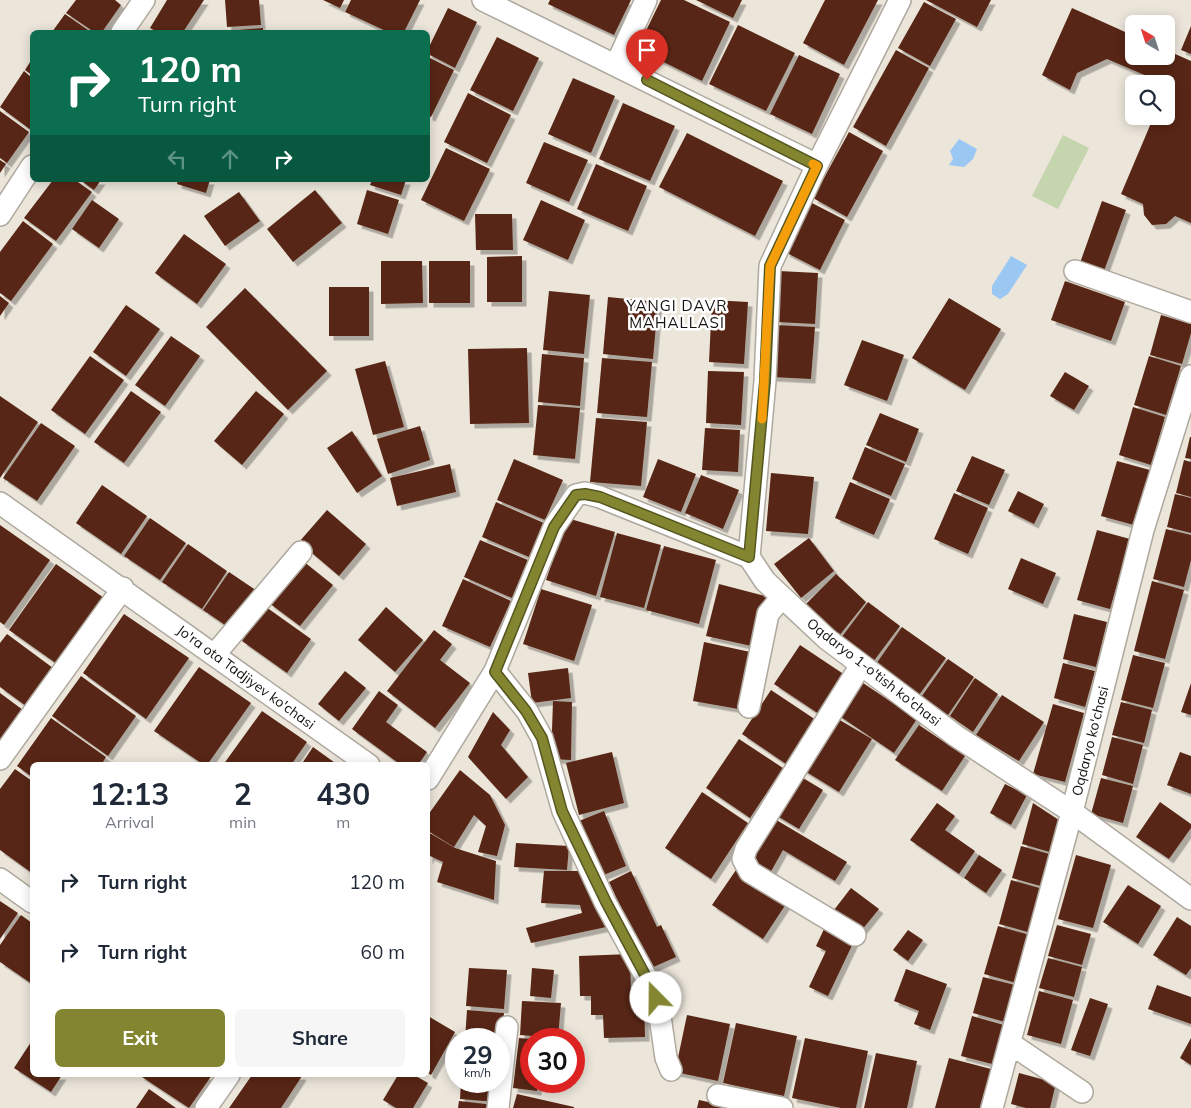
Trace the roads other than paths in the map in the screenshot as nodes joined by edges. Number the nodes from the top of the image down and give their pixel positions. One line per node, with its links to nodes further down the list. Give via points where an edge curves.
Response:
1 (144, 0): 5 (street)
2 (483, 0): 6 (street)
3 (646, 0): 6 (street)
4 (900, 0): 7 (street)
5 (123, 30)
6 (616, 65): 7 (street)
7 (817, 166): 15 (street, via 770,266 765,381)
8 (30, 169): 9 (street)
9 (0, 214)
10 (1074, 271): 11 (street)
11 (1191, 312)
12 (1191, 376): 25 (street, Oqdaryo ko'chasi, via 1143,530)
13 (0, 503): 16 (street, Jo'ra ota Tadjiyev ko'chasi)
14 (301, 552): 18 (street)
15 (749, 557): 17 (street, Oqdaryo 1-o'tish ko'chasi, via 765,581); 20 (street, via 600,497 576,495 554,527)
16 (123, 588): 18 (street, Jo'ra ota Tadjiyev ko'chasi); 22 (street)
17 (782, 597): 19 (street, Oqdaryo 1-o'tish ko'chasi); 21 (street, via 768,614)
18 (215, 654): 23 (street, Jo'ra ota Tadjiyev ko'chasi)
19 (860, 665): 25 (street, Oqdaryo 1-o'tish ko'chasi, via 956,736); 29 (street, via 746,849 743,859 750,872)
20 (495, 672): 24 (street); 31 (street, via 526,711 542,738 562,811 652,988)
21 (749, 707)
22 (0, 759)
23 (365, 762)
24 (430, 776)
25 (1072, 812): 27 (street, Oqdaryo 1-o'tish ko'chasi); 30 (street, Oqdaryo ko'chasi)
26 (0, 879): 28 (street)
27 (1191, 899)
28 (30, 901)
29 (855, 936)
30 (1010, 1044): 33 (street); 39 (street, Oqdaryo ko'chasi)
31 (671, 1070)
32 (228, 1077): 36 (street)
33 (1082, 1092)
34 (500, 1093): 37 (street)
35 (718, 1095): 38 (street)
36 (206, 1108)
37 (498, 1108)
38 (782, 1108)
39 (992, 1108)

